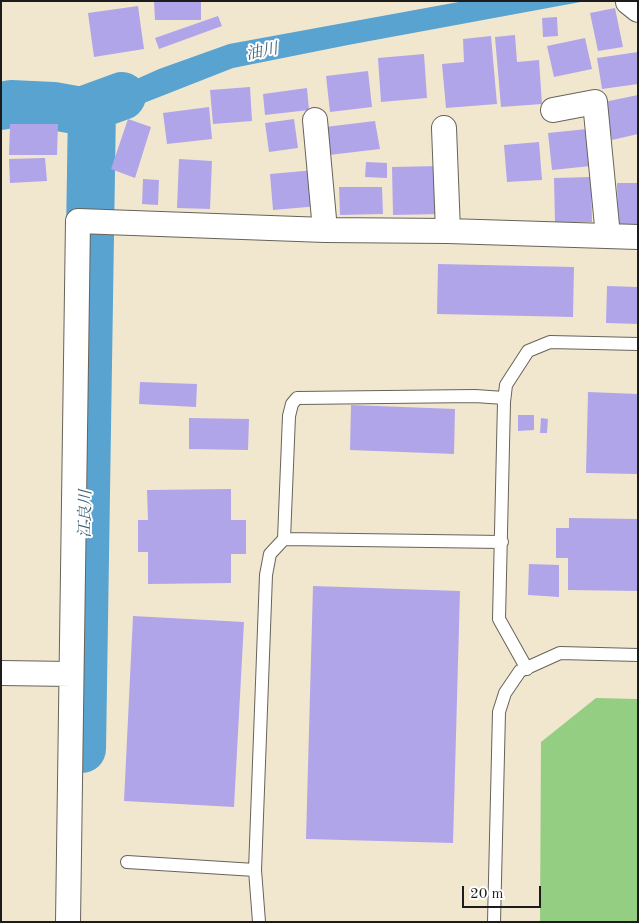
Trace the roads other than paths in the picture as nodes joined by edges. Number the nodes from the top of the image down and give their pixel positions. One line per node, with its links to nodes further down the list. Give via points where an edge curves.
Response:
1 (553, 110): 6 (street, via 595,102)
2 (315, 120): 4 (street)
3 (444, 128): 5 (street)
4 (325, 230): 5 (street); 15 (street, via 78,222)
5 (448, 230): 6 (street)
6 (608, 236): 7 (street)
7 (638, 236)
8 (638, 344): 9 (lane, via 550,342 528,351 506,385)
9 (504, 398): 10 (lane, via 297,398 290,416); 11 (lane)
10 (284, 539): 11 (lane); 17 (lane, via 270,554 266,575)
11 (502, 542): 13 (lane, via 499,619)
12 (638, 655): 13 (lane, via 560,653)
13 (527, 669): 20 (lane, via 520,671 505,693 499,712)
14 (1, 674): 15 (street)
15 (71, 674): 18 (street)
16 (127, 862): 17 (lane)
17 (256, 870): 19 (lane)
18 (68, 922)
19 (259, 922)
20 (494, 922)

